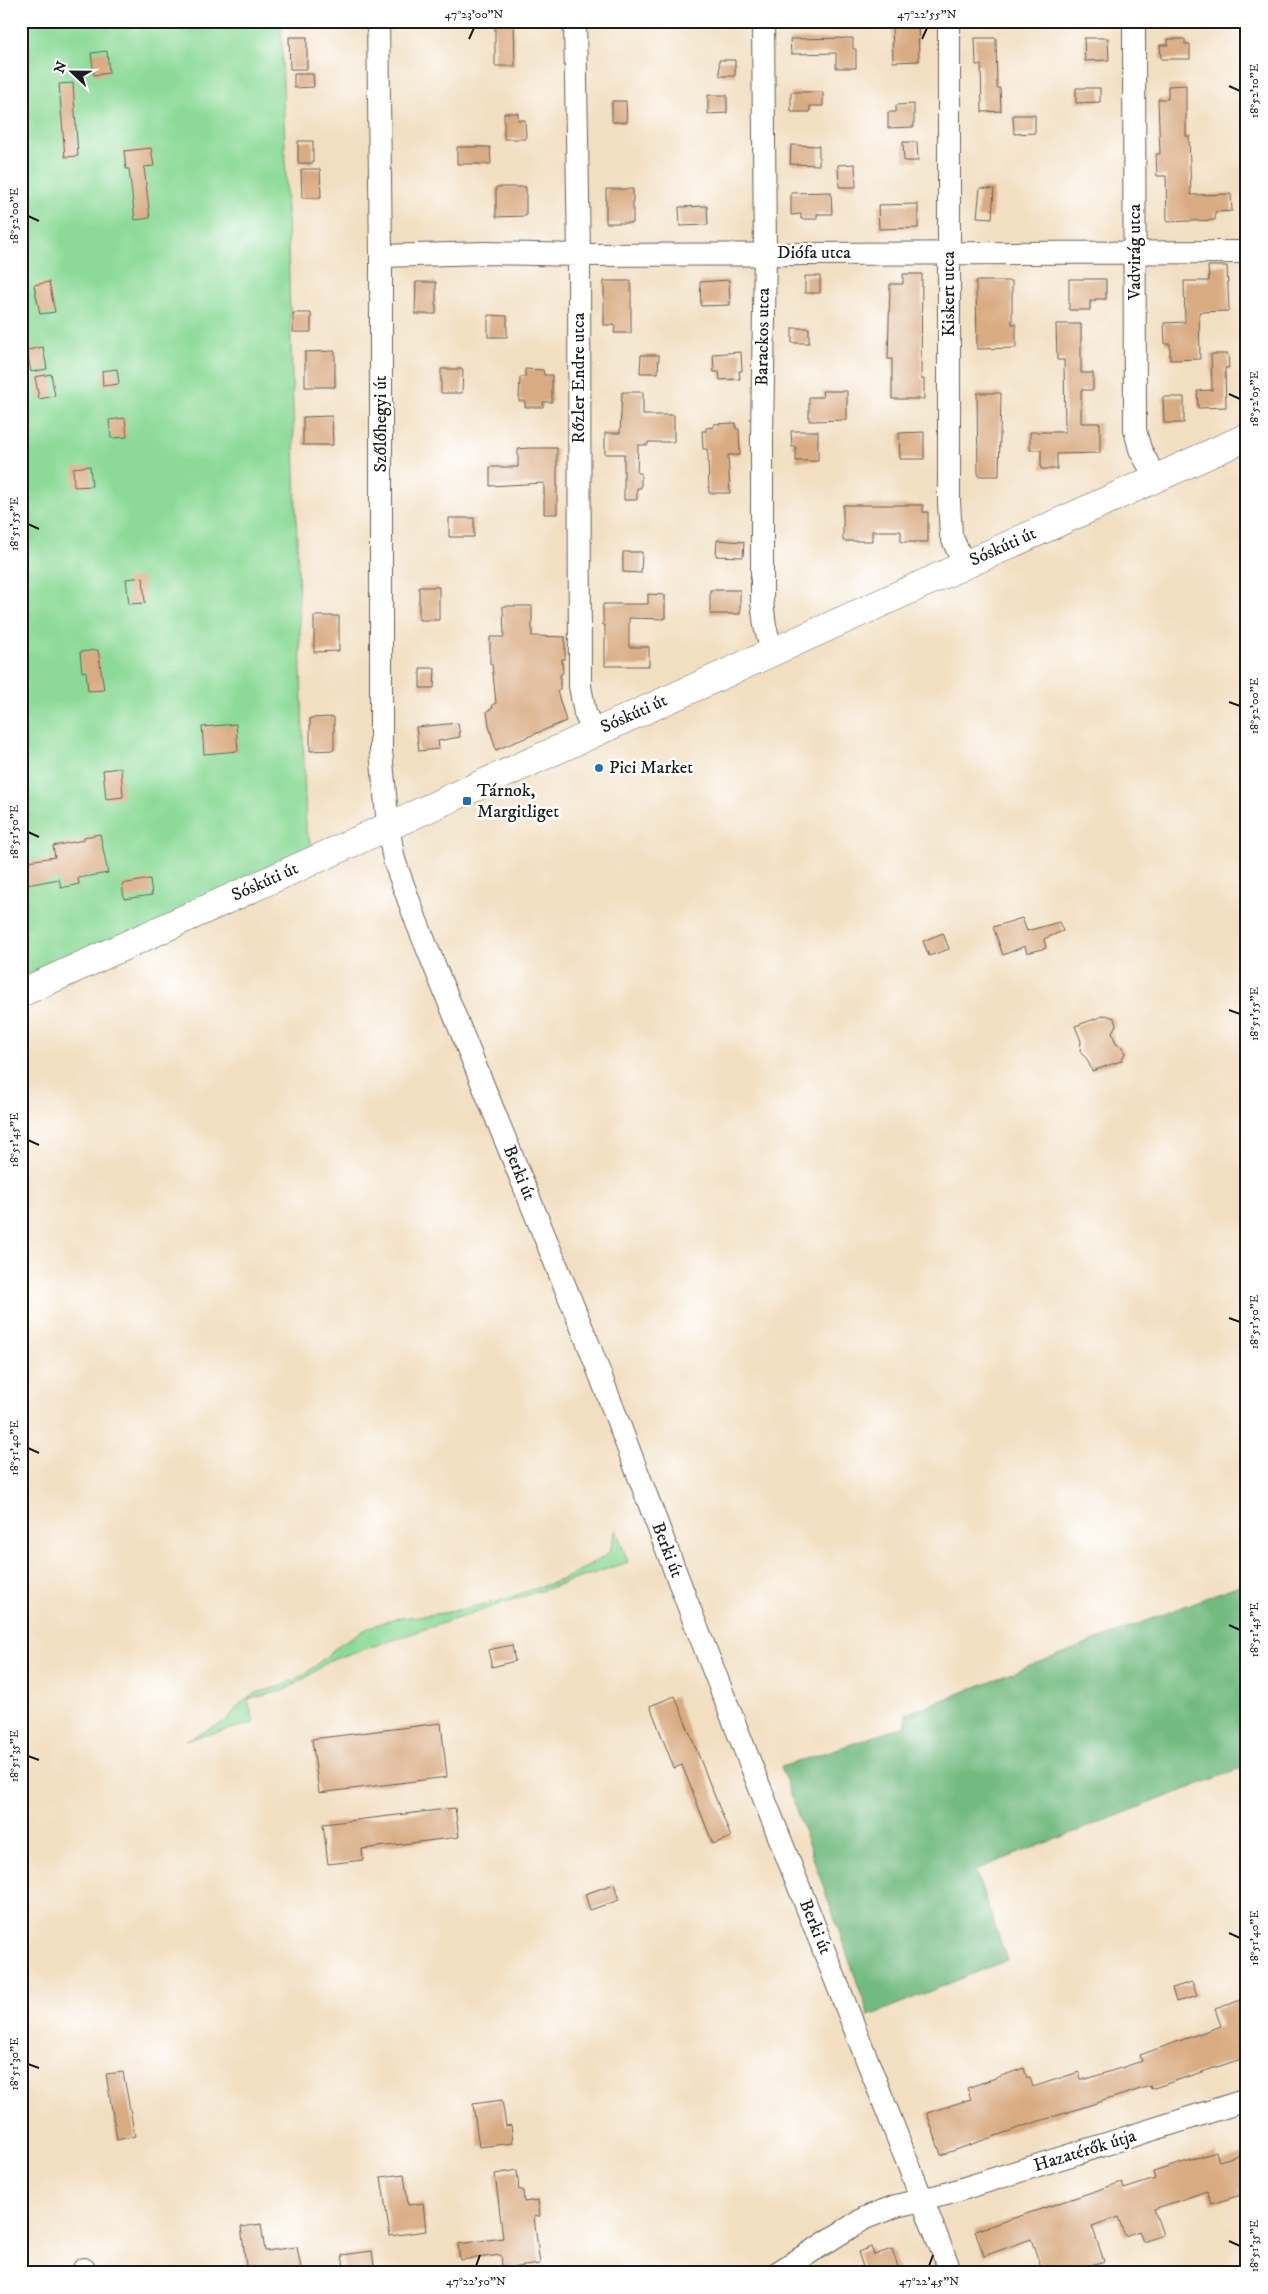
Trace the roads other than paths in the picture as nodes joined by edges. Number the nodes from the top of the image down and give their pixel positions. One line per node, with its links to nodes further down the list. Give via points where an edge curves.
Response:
1 (378, 21): 11 (street, Szőlőhegyi út)
2 (575, 21): 10 (street, Rőzler Endre utca)
3 (763, 21): 9 (street, Barackos utca)
4 (949, 21): 7 (street, Kiskert utca)
5 (1134, 21): 6 (street, Vadvirág utca)
6 (1135, 251): 7 (street, Diófa utca); 8 (street, Diófa utca); 13 (street, Vadvirág utca, via 1136,430 1140,449)
7 (949, 252): 9 (street, Diófa utca); 14 (street, Kiskert utca, via 951,535)
8 (1247, 252)
9 (765, 253): 10 (street, Diófa utca); 15 (street, Barackos utca, via 762,602)
10 (579, 254): 11 (street, Diófa utca, via 485,252); 16 (street, Rőzler Endre utca, via 580,686 585,712)
11 (381, 256): 17 (street, Szőlőhegyi út, via 381,751)
12 (1247, 437): 13 (main road, Sóskúti út)
13 (1156, 479): 14 (main road, Sóskúti út)
14 (964, 565): 15 (main road, Sóskúti út)
15 (772, 652): 16 (main road, Sóskúti út)
16 (594, 732): 17 (main road, Sóskúti út)
17 (388, 826): 18 (main road, Sóskúti út); 20 (street, Berki út, via 394,860 417,924 588,1343)
18 (21, 993)
19 (1247, 2100): 20 (street, Hazatérők útja)
20 (922, 2199): 21 (street, Hazatérők útja, via 865,2218); 22 (street, Berki út)
21 (777, 2273)
22 (951, 2273)

